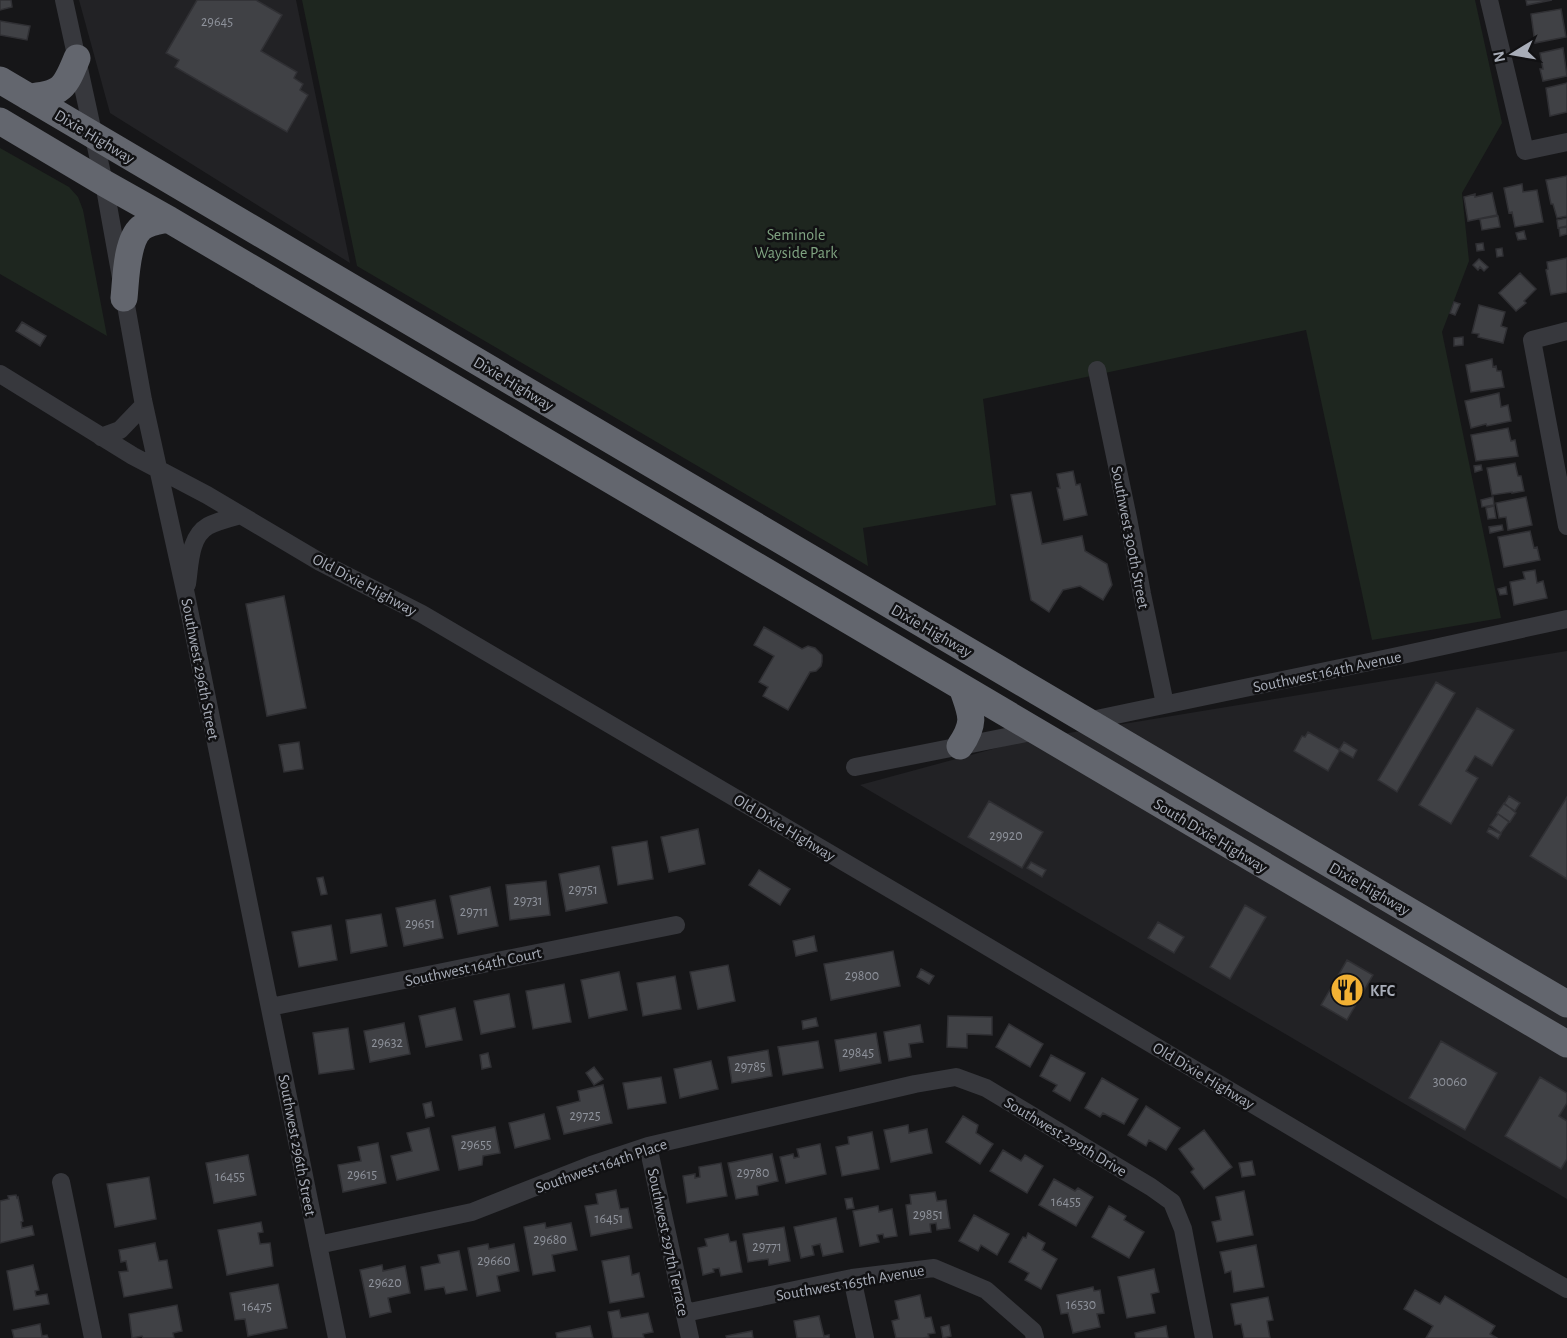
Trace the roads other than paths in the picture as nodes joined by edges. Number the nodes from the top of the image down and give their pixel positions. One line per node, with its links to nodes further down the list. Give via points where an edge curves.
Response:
1 (64, 0): 3 (street, Southwest 296th Street)
2 (1489, 0): 9 (street, via 1525,151)
3 (77, 58): 5 (highway, via 69,80 59,90); 8 (street, Southwest 296th Street)
4 (0, 80): 5 (highway, Dixie Highway)
5 (28, 97): 8 (highway, Dixie Highway)
6 (0, 102): 8 (highway, via 66,138)
7 (0, 121): 10 (highway)
8 (94, 135): 10 (street, Southwest 296th Street); 13 (highway, Dixie Highway)
9 (1567, 142)
10 (104, 183): 11 (highway); 12 (street, Southwest 296th Street); 13 (highway, via 148,187 335,295)
11 (168, 219): 12 (highway, via 151,223 136,233 130,246); 15 (highway)
12 (124, 298): 18 (street, Southwest 296th Street)
13 (386, 308): 19 (highway, Dixie Highway)
14 (1567, 331): 24 (street, via 1533,340)
15 (369, 338): 19 (highway, via 422,348 552,427 571,427); 21 (highway)
16 (1097, 370): 31 (street, Southwest 300th Street)
17 (0, 374): 20 (street, Old Dixie Highway)
18 (144, 405): 20 (street, via 120,430); 22 (street, Southwest 296th Street)
19 (577, 420): 25 (highway, Dixie Highway)
20 (101, 437): 22 (street, Old Dixie Highway)
21 (576, 461): 25 (highway, via 596,453 740,535); 28 (highway, Dixie Highway)
22 (157, 468): 23 (street, Old Dixie Highway); 26 (street, Southwest 296th Street)
23 (241, 515): 26 (street, via 207,527 199,534 193,544); 48 (street, Old Dixie Highway, via 320,562 432,620)
24 (1567, 523)
25 (793, 548): 30 (highway, Dixie Highway)
26 (186, 595): 40 (street, Southwest 296th Street)
27 (1567, 619): 31 (street, Southwest 164th Avenue)
28 (880, 639): 29 (highway, South Dixie Highway)
29 (953, 681): 32 (highway, via 976,675 1057,722); 33 (highway, South Dixie Highway); 34 (highway, via 971,717 968,735)
30 (1028, 686): 32 (highway, South Dixie Highway)
31 (1165, 704): 32 (street, Southwest 164th Avenue)
32 (1087, 721): 36 (highway, South Dixie Highway)
33 (1036, 731): 34 (street); 36 (highway, via 1064,735 1144,774); 38 (highway, South Dixie Highway)
34 (960, 747): 35 (street)
35 (855, 767)
36 (1172, 772): 39 (highway, Dixie Highway)
37 (676, 924): 40 (street, Southwest 164th Court)
38 (1485, 996): 41 (highway, via 1527,1002); 42 (highway)
39 (1567, 1004)
40 (270, 1007): 46 (street, Southwest 296th Street)
41 (1567, 1025)
42 (1567, 1044)
43 (956, 1077): 44 (street, Southwest 164th Place); 55 (street, Southwest 299th Drive, via 986,1088 1172,1202 1183,1229)
44 (648, 1146): 46 (street, Southwest 164th Place, via 472,1212); 49 (street, Southwest 297th Terrace)
45 (61, 1182): 51 (street)
46 (318, 1245): 52 (street, Southwest 296th Street)
47 (852, 1278): 49 (street, Southwest 165th Avenue); 50 (street, Southwest 165th Avenue, via 934,1268 986,1290); 54 (street)
48 (1567, 1289)
49 (685, 1313): 53 (street, Southwest 297th Terrace)
50 (1034, 1334)
51 (93, 1338)
52 (337, 1338)
53 (690, 1338)
54 (865, 1338)
55 (1204, 1338)

